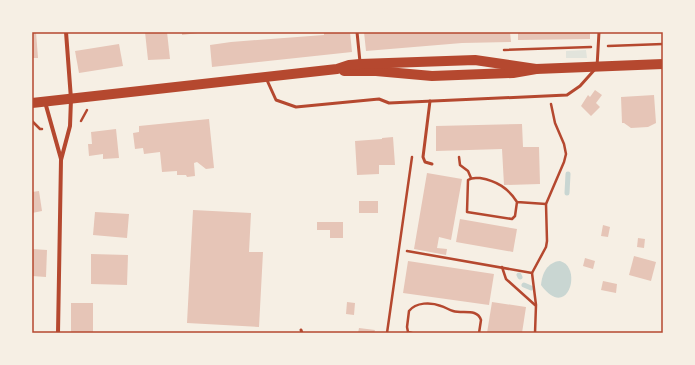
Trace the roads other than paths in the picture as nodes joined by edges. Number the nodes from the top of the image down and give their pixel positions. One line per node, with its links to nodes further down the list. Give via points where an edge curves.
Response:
1 (66, 32): 10 (street)
2 (357, 32): 4 (lane)
3 (599, 32): 6 (lane)
4 (360, 64): 7 (main road); 8 (main road, via 475,60)
5 (663, 64): 6 (main road)
6 (597, 67): 8 (main road); 11 (lane, via 580,86 567,95)
7 (337, 69): 8 (main road, via 347,72 376,71 432,76 513,73); 9 (main road)
8 (536, 69)
9 (266, 77): 10 (main road); 11 (lane, via 276,100 296,107 379,99 389,103)
10 (72, 99): 12 (main road); 14 (street, via 70,126)
11 (430, 101): 15 (lane, via 423,157 425,162)
12 (45, 102): 13 (main road); 14 (street)
13 (32, 103)
14 (61, 160): 16 (street)
15 (432, 164)
16 (58, 333)

